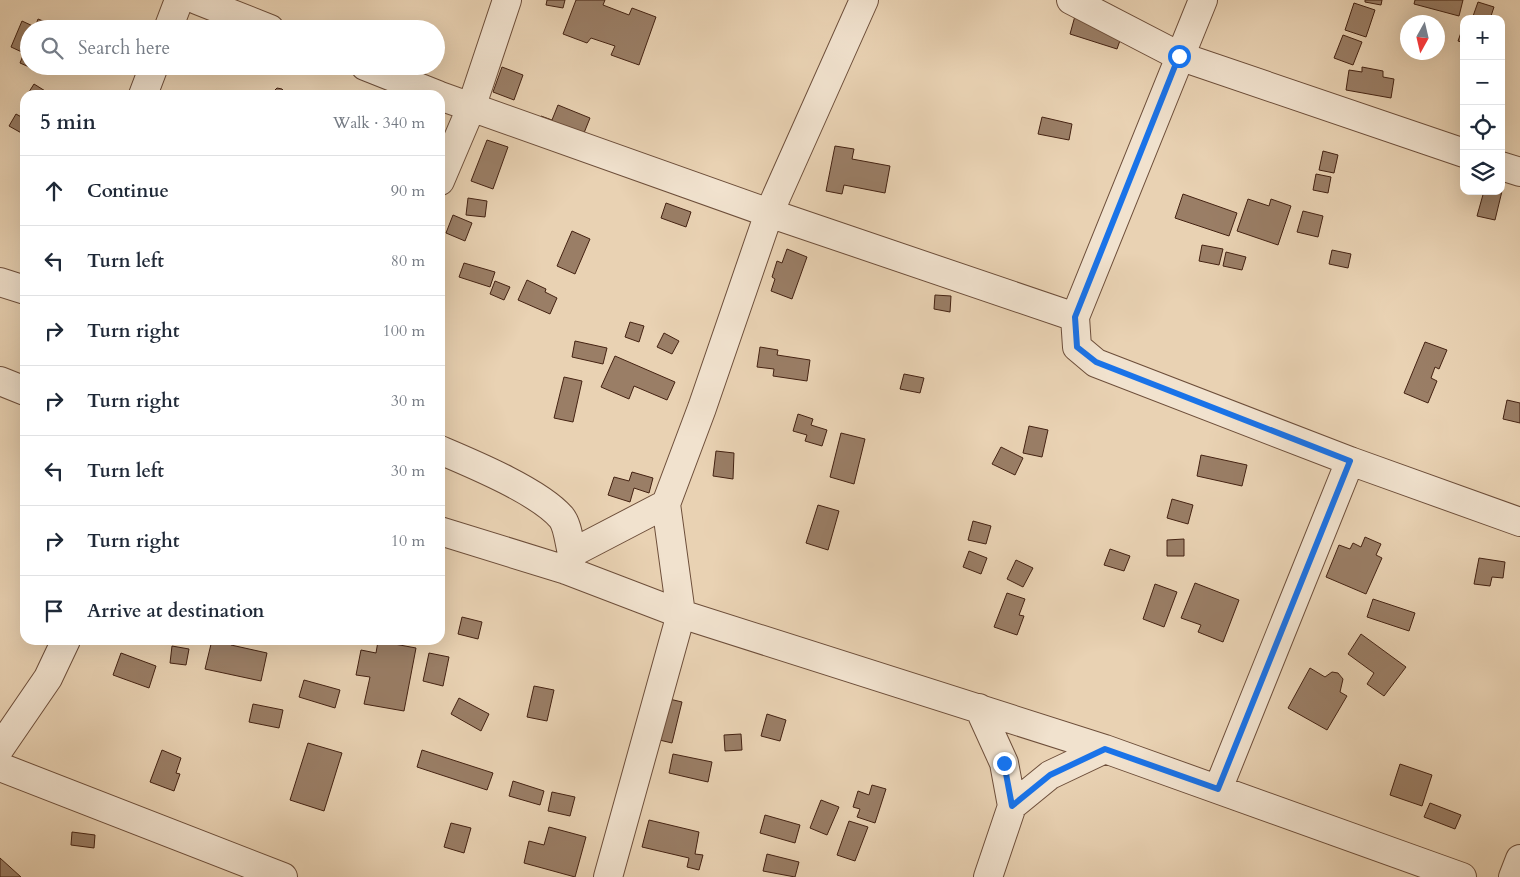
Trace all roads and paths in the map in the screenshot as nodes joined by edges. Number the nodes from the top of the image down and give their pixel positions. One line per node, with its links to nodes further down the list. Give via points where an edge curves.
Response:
1 (179, 0): 7 (street)
2 (198, 0): 8 (street)
3 (507, 0): 15 (street)
4 (864, 0): 20 (street)
5 (1070, 0): 9 (street)
6 (1203, 0): 9 (street)
7 (171, 20)
8 (248, 20)
9 (1179, 56): 16 (street); 23 (street)
10 (151, 75): 12 (street)
11 (387, 75): 13 (street)
12 (145, 90)
13 (424, 90)
14 (445, 98): 15 (street)
15 (471, 108): 18 (street); 20 (street)
16 (1460, 152)
17 (1505, 167): 19 (street)
18 (445, 170)
19 (1520, 172)
20 (769, 213): 23 (street); 28 (street)
21 (0, 282): 22 (street)
22 (20, 288)
23 (1075, 317): 27 (street, via 1077,347 1096,362)
24 (0, 381): 25 (street)
25 (20, 389)
26 (445, 452): 31 (street, via 485,469 546,504 562,518)
27 (1350, 461): 29 (street); 38 (street)
28 (666, 504): 31 (street); 32 (street)
29 (1520, 522)
30 (445, 532): 31 (street)
31 (569, 562): 32 (street)
32 (681, 614): 34 (street); 42 (street)
33 (64, 645): 35 (street, via 48,678)
34 (979, 708): 36 (street); 39 (street, via 1004,763)
35 (0, 748)
36 (1105, 749): 38 (street); 39 (street, via 1050,775)
37 (0, 767): 41 (street)
38 (1218, 789): 44 (street)
39 (1012, 806): 43 (street)
40 (1520, 859): 45 (street)
41 (268, 875)
42 (608, 877)
43 (988, 877)
44 (1462, 877)
45 (1513, 877)

